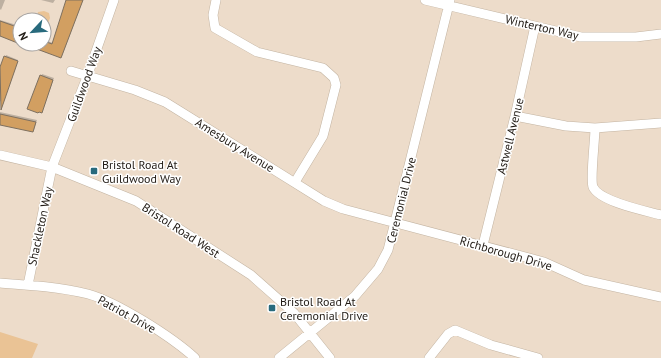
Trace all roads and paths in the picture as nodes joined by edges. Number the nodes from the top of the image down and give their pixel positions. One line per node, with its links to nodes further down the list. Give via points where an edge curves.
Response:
1 (114, 0): 8 (street, Guildwood Way)
2 (216, 0): 14 (street, via 213,15 215,28 252,50 323,68 334,78 336,85 323,136)
3 (425, 0): 4 (street, Winterton Way)
4 (449, 3): 5 (street, Winterton Way); 16 (street, Ceremonial Drive)
5 (534, 26): 6 (street, Winterton Way, via 581,37 636,37); 9 (street, Astwell Avenue)
6 (661, 34)
7 (71, 72): 8 (street, Amesbury Avenue)
8 (87, 77): 13 (street, Guildwood Way); 14 (street, Amesbury Avenue, via 135,90 165,102)
9 (515, 116): 11 (street, via 566,126); 17 (street, Astwell Avenue)
10 (661, 123): 11 (street)
11 (595, 128): 15 (street, via 592,183 596,192 627,207)
12 (0, 155): 13 (street, Bristol Road West)
13 (52, 167): 19 (street, Shackleton Way); 21 (street, Bristol Road West, via 136,201 194,238 251,275 294,313)
14 (295, 182): 16 (street, Amesbury Avenue, via 324,201 343,209)
15 (661, 215)
16 (396, 223): 17 (street, Richborough Drive); 21 (street, Ceremonial Drive, via 388,250 366,285)
17 (483, 245): 20 (street, Richborough Drive, via 544,262 584,280)
18 (0, 283): 19 (street, Patriot Drive)
19 (28, 285): 22 (street, Patriot Drive, via 102,298 140,320)
20 (661, 297)
21 (311, 333): 23 (street, Ceremonial Drive); 24 (street, Bristol Road West)
22 (195, 358)
23 (279, 358)
24 (330, 358)
25 (429, 358): 26 (street, via 448,334 455,330)
26 (533, 358)

